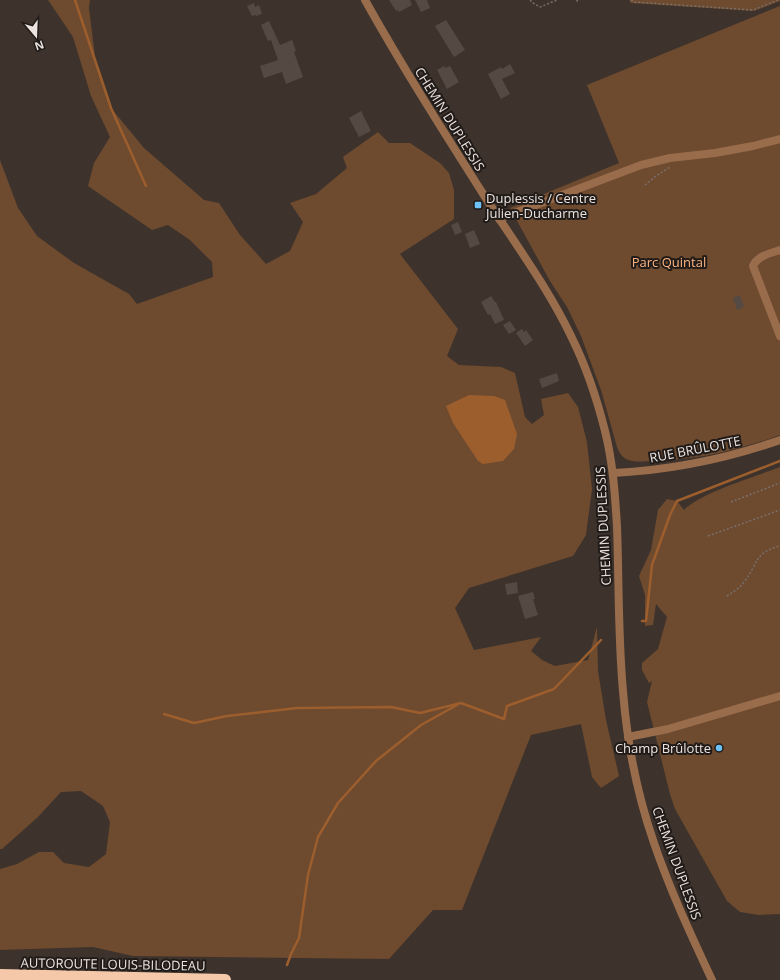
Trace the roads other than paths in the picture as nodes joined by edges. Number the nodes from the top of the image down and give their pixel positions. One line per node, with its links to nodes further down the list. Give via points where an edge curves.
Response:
1 (365, 0): 3 (street, CHEMIN DUPLESSIS)
2 (780, 139): 3 (street, via 641,165)
3 (499, 219): 7 (street, CHEMIN DUPLESSIS, via 559,313 580,354 605,430)
4 (780, 250): 5 (street, via 760,257 753,266)
5 (780, 336)
6 (780, 440): 7 (street, RUE BRÛLOTTE, via 700,463)
7 (614, 473): 9 (street, CHEMIN DUPLESSIS, via 620,655)
8 (780, 696): 9 (street, via 668,729)
9 (628, 737): 12 (street, CHEMIN DUPLESSIS, via 638,790 655,847 671,890)
10 (0, 975): 11 (highway, AUTOROUTE LOUIS-BILODEAU)
11 (225, 980)
12 (712, 980)

